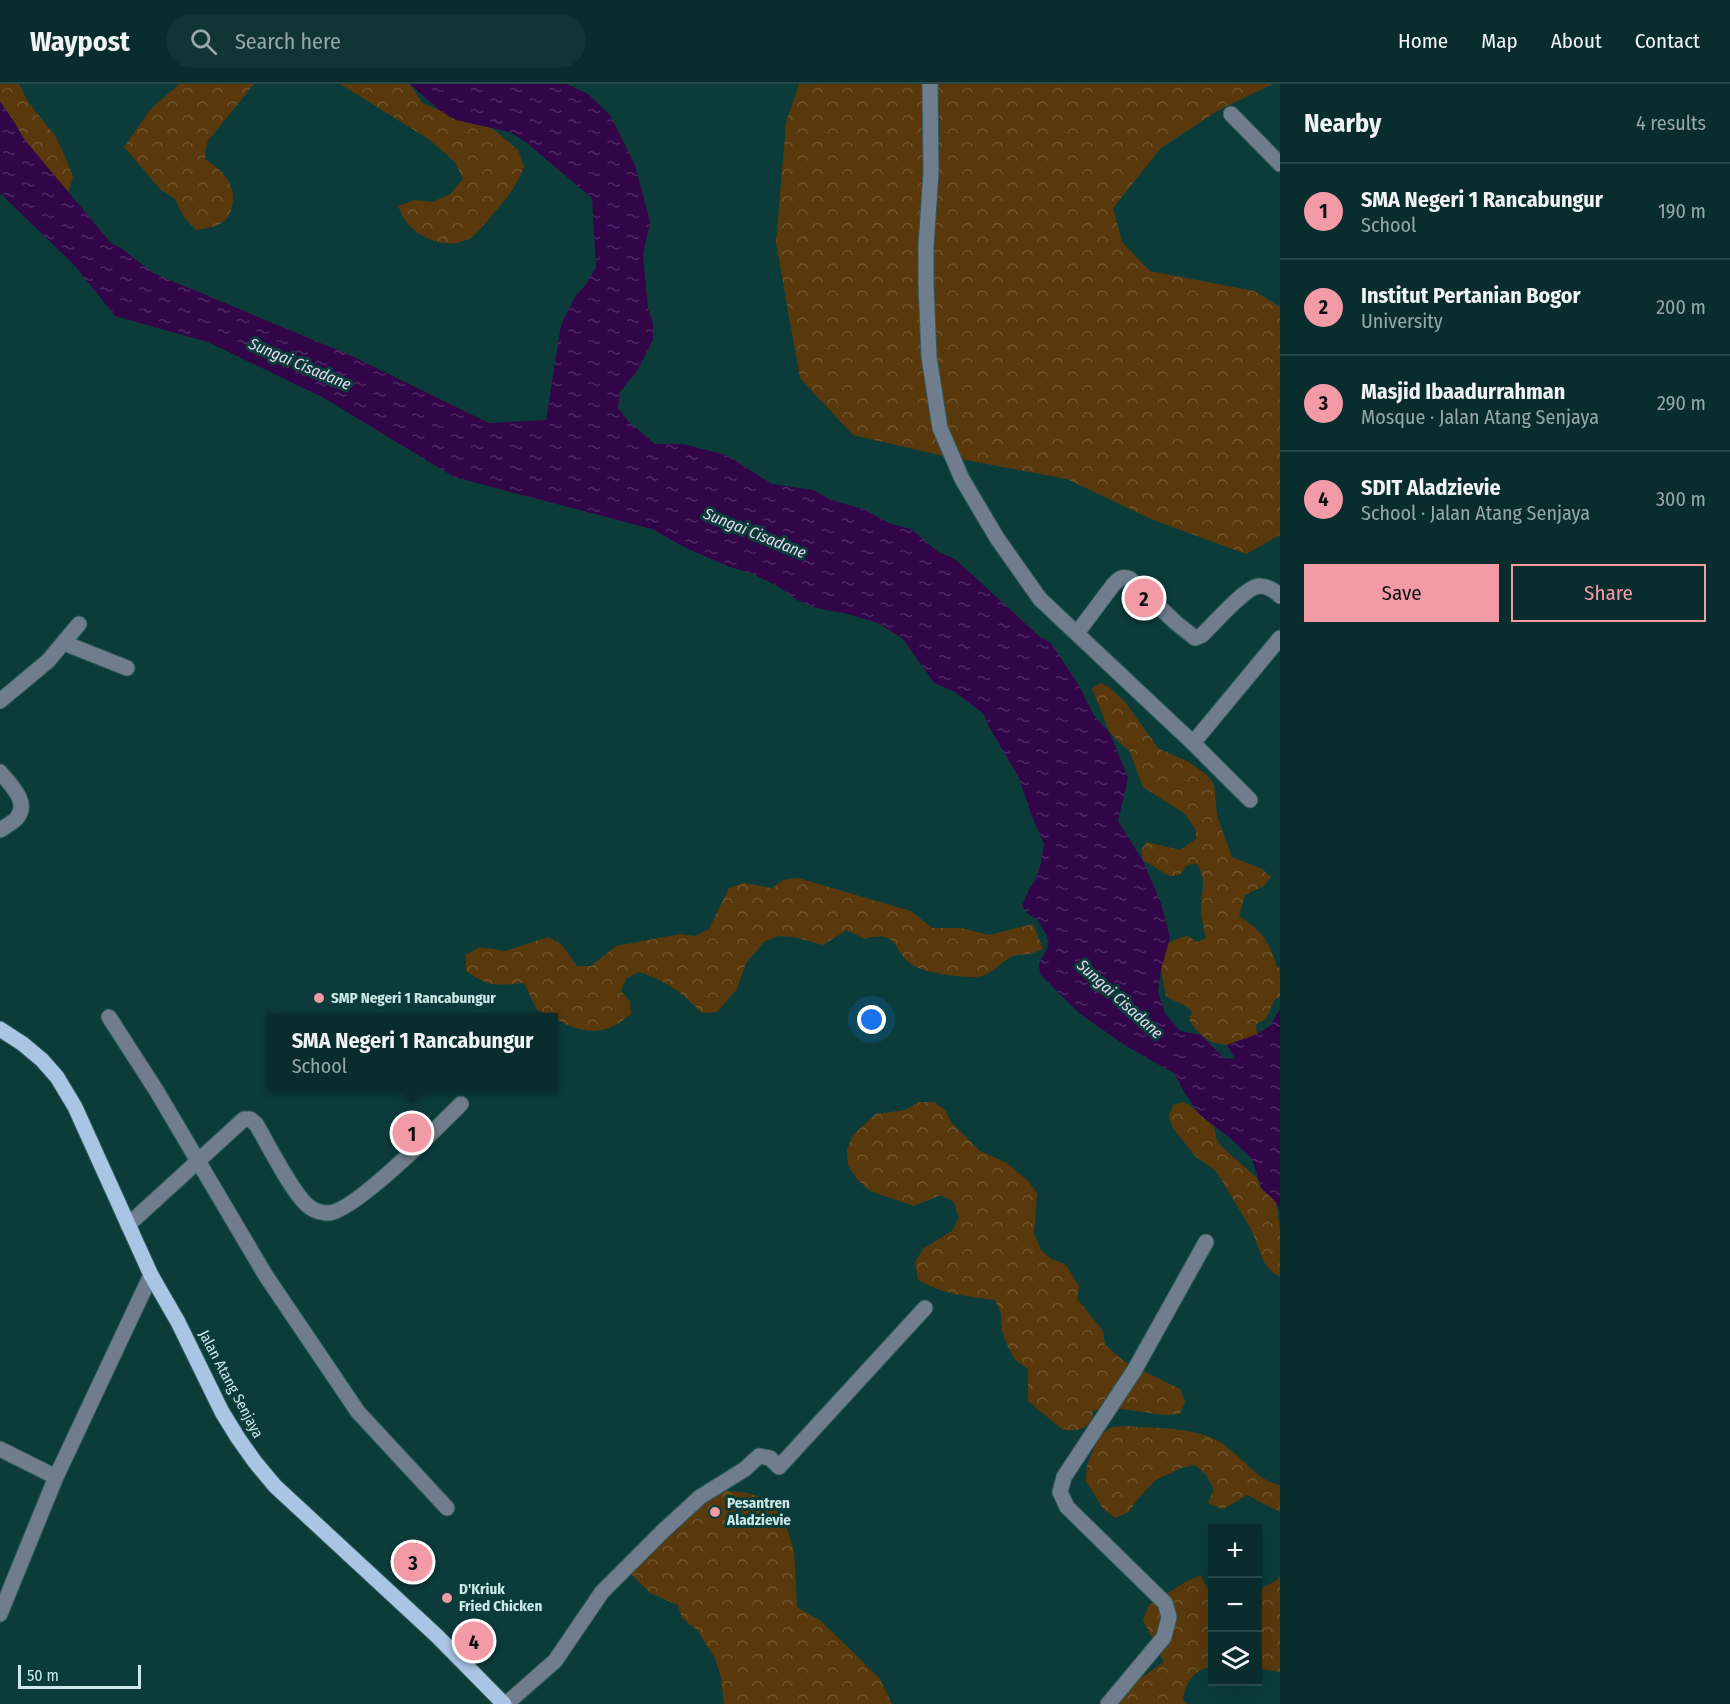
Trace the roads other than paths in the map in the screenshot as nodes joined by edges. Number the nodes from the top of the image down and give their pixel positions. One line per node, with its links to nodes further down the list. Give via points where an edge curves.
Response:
1 (930, 84): 6 (street, via 932,172 926,284 929,357 940,428 962,479 997,538 1040,598)
2 (1231, 114): 3 (street)
3 (1280, 165)
4 (1280, 596): 6 (street, via 1273,589 1260,586 1248,590 1203,635 1195,638 1125,577 1113,585)
5 (80, 624): 8 (street)
6 (1077, 633): 11 (street)
7 (1280, 638): 11 (street)
8 (64, 643): 9 (street); 10 (street)
9 (127, 668)
10 (0, 700)
11 (1192, 743): 13 (street)
12 (0, 772): 14 (street, via 19,795 21,810 17,818)
13 (1250, 800)
14 (0, 830)
15 (109, 1017): 18 (street)
16 (0, 1029): 19 (main road, Jalan Atang Senjaya, via 23,1044 57,1077 75,1107)
17 (461, 1104): 18 (street, via 409,1156 346,1206 329,1214 309,1208 250,1119 244,1119)
18 (198, 1161): 19 (street); 25 (street, via 266,1276 358,1412)
19 (128, 1225): 21 (main road, Jalan Atang Senjaya)
20 (1206, 1242): 28 (street, via 1134,1371 1064,1477 1060,1491 1067,1507 1165,1603 1169,1617 1164,1637)
21 (151, 1275): 24 (street); 27 (main road, Jalan Atang Senjaya, via 222,1412 255,1462 275,1486)
22 (925, 1308): 27 (street, via 779,1467 770,1458 759,1456 700,1497 662,1532 602,1592 555,1661)
23 (0, 1449): 24 (street)
24 (56, 1477): 26 (street)
25 (447, 1508)
26 (0, 1614)
27 (505, 1704)
28 (1108, 1704)

